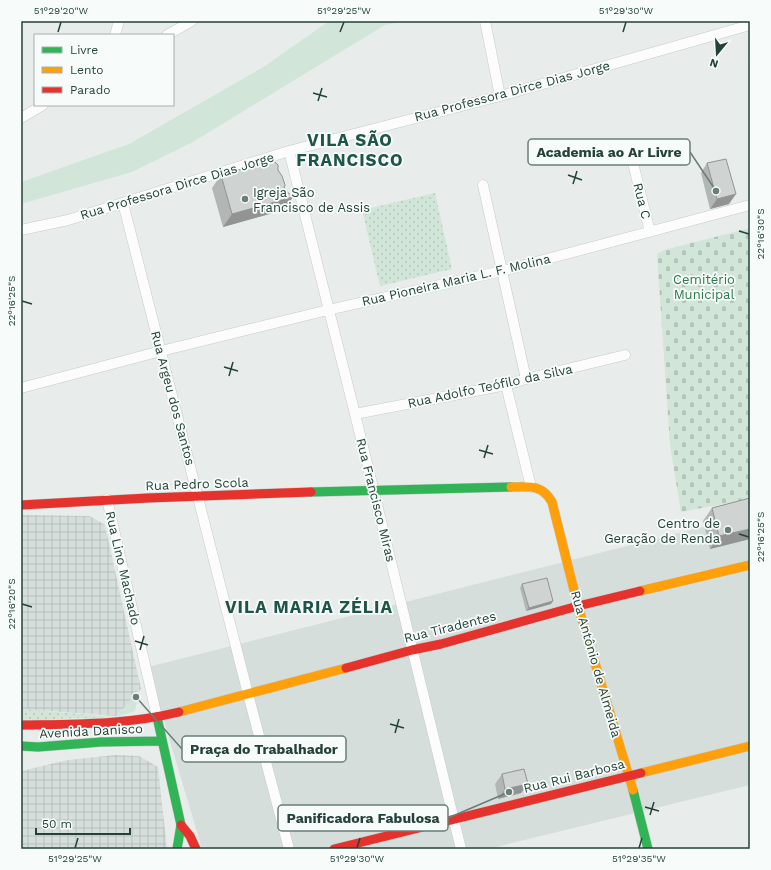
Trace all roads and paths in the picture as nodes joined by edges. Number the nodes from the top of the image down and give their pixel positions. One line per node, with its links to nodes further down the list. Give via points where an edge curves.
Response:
1 (119, 21): 5 (street)
2 (192, 21): 6 (street)
3 (485, 21): 7 (street)
4 (750, 25): 7 (street, Rua Professora Dirce Dias Jorge)
5 (115, 34)
6 (169, 34)
7 (500, 96): 11 (street, Rua Professora Dirce Dias Jorge)
8 (41, 106): 9 (street)
9 (21, 118)
10 (629, 147): 16 (street, Rua C)
11 (289, 151): 13 (street, Rua Professora Dirce Dias Jorge); 18 (street, Rua Francisco Miras)
12 (483, 185): 17 (street)
13 (123, 204): 15 (street, Rua Professora Dirce Dias Jorge); 19 (street, Rua Argeu dos Santos)
14 (750, 205): 16 (street, Rua Pioneira Maria L. F. Molina)
15 (21, 230)
16 (650, 232): 17 (street, Rua Pioneira Maria L. F. Molina)
17 (502, 271): 18 (street, Rua Pioneira Maria L. F. Molina); 21 (street)
18 (328, 310): 19 (street, Rua Pioneira Maria L. F. Molina); 24 (street, Rua Francisco Miras)
19 (161, 351): 23 (street, Rua Pioneira Maria L. F. Molina); 27 (street, Rua Argeu dos Santos)
20 (625, 356): 21 (street, Rua Adolfo Teófilo da Silva)
21 (526, 379): 22 (street, Rua Adolfo Teófilo da Silva)
22 (506, 385): 24 (street, Rua Adolfo Teófilo da Silva); 25 (street)
23 (21, 388)
24 (355, 414): 26 (street, Rua Francisco Miras)
25 (531, 487): 26 (main road, Rua Pedro Scola); 31 (main road, Rua Antônio de Almeida, via 544,491 552,502)
26 (374, 491): 27 (main road, Rua Pedro Scola); 32 (street, Rua Francisco Miras)
27 (199, 496): 28 (main road, Rua Pedro Scola); 33 (street, Rua Argeu dos Santos)
28 (107, 499): 29 (main road, Rua Pedro Scola); 34 (street, Rua Lino Machado)
29 (21, 505)
30 (750, 565): 31 (main road, Rua Tiradentes)
31 (578, 606): 32 (main road, Rua Tiradentes); 41 (main road, Rua Antônio de Almeida)
32 (412, 650): 33 (main road, Rua Tiradentes); 42 (street, Rua Francisco Miras)
33 (248, 694): 34 (main road, Rua Tiradentes); 46 (street, Rua Argeu dos Santos)
34 (157, 717): 35 (main road, Avenida Danisco, via 91,724); 36 (main road, Rua Lino Machado)
35 (21, 725)
36 (162, 741): 38 (main road, Avenida Danisco); 43 (main road, Rua Lino Machado)
37 (21, 746): 38 (main road, Avenida Danisco)
38 (38, 746): 40 (street)
39 (750, 746): 41 (main road, Rua Rui Barbosa)
40 (21, 752)
41 (629, 776): 42 (main road, Rua Rui Barbosa); 49 (main road, Rua Antônio de Almeida)
42 (453, 819): 47 (main road, Rua Rui Barbosa); 48 (street, Rua Francisco Miras)
43 (181, 825): 44 (main road, Rua Lino Machado); 45 (main road, Rua Lino Machado, via 187,829)
44 (176, 849)
45 (196, 849)
46 (289, 849)
47 (334, 849)
48 (461, 849)
49 (648, 849)

